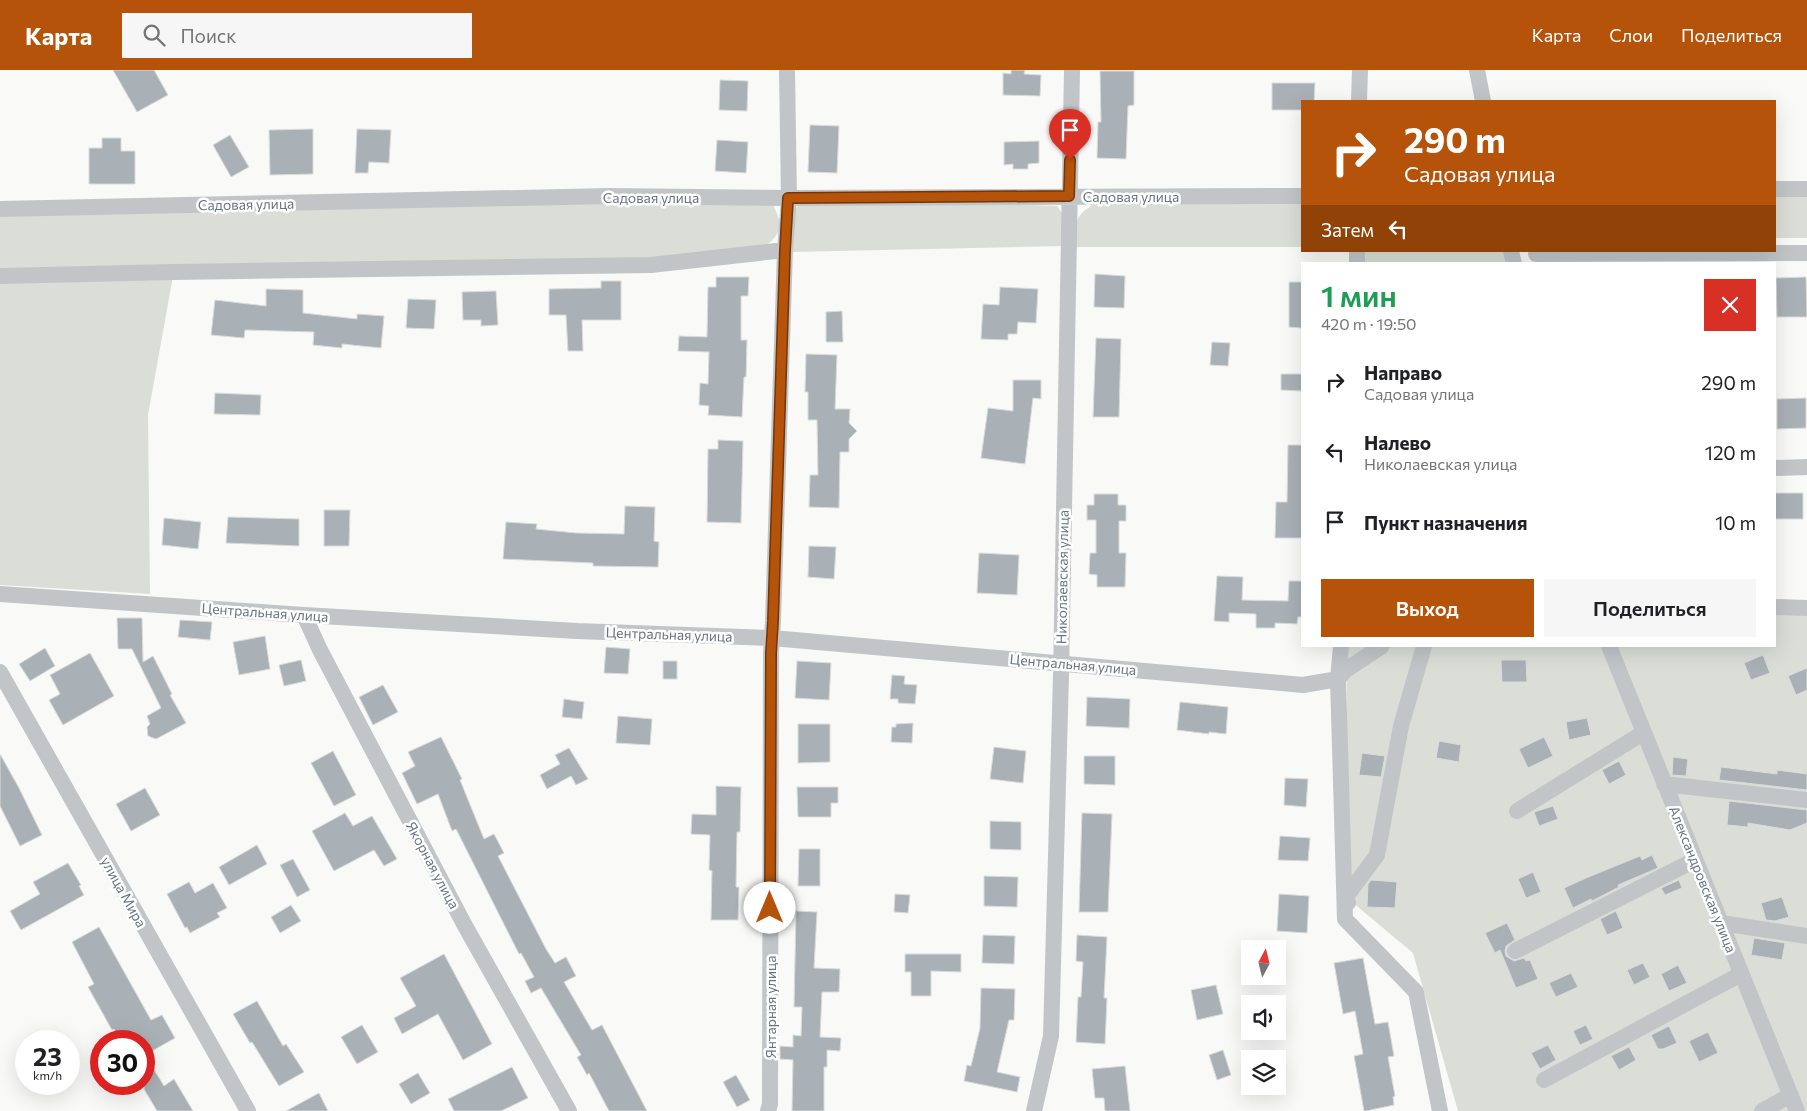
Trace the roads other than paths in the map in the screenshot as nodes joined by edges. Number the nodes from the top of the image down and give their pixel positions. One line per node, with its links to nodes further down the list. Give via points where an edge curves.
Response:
1 (788, 70): 11 (street, Янтарная улица)
2 (1072, 70): 9 (street, Николаевская улица)
3 (1360, 70): 5 (street)
4 (1477, 70): 6 (street)
5 (1359, 100)
6 (1483, 100)
7 (1776, 189): 8 (street)
8 (1807, 189)
9 (1069, 196): 10 (street, Садовая улица); 11 (street, Садовая улица); 28 (street, Николаевская улица)
10 (1301, 196)
11 (788, 198): 12 (street, Садовая улица, via 599,197); 13 (street, Янтарная улица)
12 (0, 209)
13 (785, 250): 16 (street, via 651,265); 23 (street, Янтарная улица)
14 (1807, 253): 15 (street)
15 (1537, 256)
16 (0, 276)
17 (1776, 468): 18 (street)
18 (1807, 468)
19 (0, 594): 22 (street, Центральная улица)
20 (1776, 607): 21 (street)
21 (1807, 608)
22 (304, 615): 23 (street, Центральная улица, via 576,631); 46 (street, Якорная улица, via 464,924)
23 (772, 638): 28 (street, Центральная улица); 43 (street, Янтарная улица)
24 (1341, 647): 30 (street)
25 (1380, 647): 30 (street)
26 (1424, 647): 37 (street, via 1401,726 1377,855 1346,897)
27 (1609, 647): 31 (street, Александровская улица)
28 (1060, 663): 30 (street, Центральная улица, via 1303,684); 44 (street, Николаевская улица, via 1050,1036)
29 (0, 672): 45 (street, улица Мира)
30 (1338, 679): 37 (street, via 1345,919)
31 (1643, 732): 32 (street, Александровская улица); 34 (street)
32 (1664, 784): 33 (street); 35 (street, Александровская улица)
33 (1807, 800)
34 (1517, 811)
35 (1695, 860): 36 (street, Александровская улица); 39 (street)
36 (1721, 923): 38 (street); 40 (street, Александровская улица)
37 (1354, 928): 47 (street, via 1416,992)
38 (1807, 936)
39 (1516, 951)
40 (1741, 974): 41 (street); 42 (street, Александровская улица)
41 (1544, 1080)
42 (1791, 1094): 48 (street); 49 (street, Александровская улица)
43 (769, 1107)
44 (1035, 1110)
45 (248, 1111)
46 (569, 1111)
47 (1440, 1111)
48 (1762, 1111)
49 (1797, 1111)

